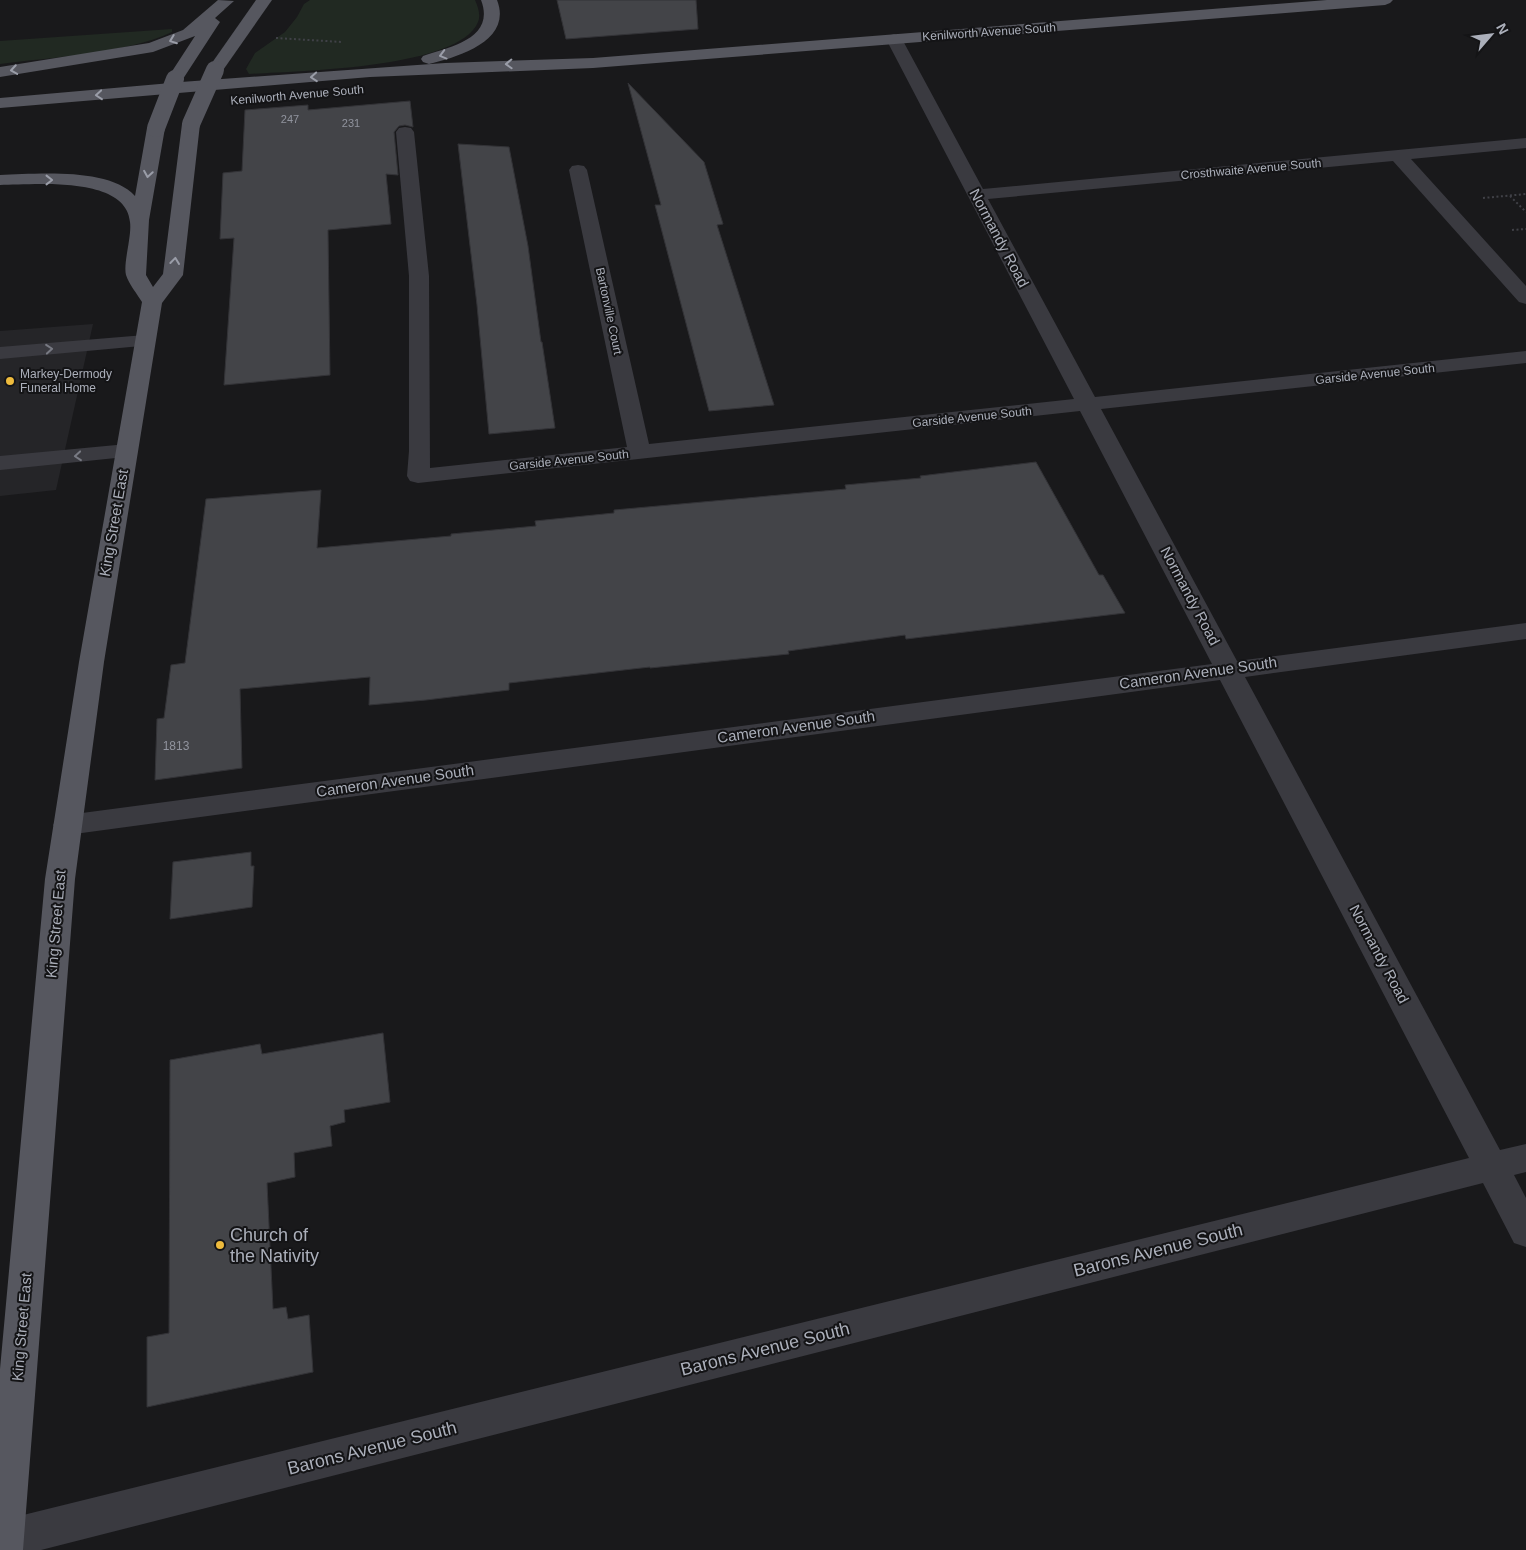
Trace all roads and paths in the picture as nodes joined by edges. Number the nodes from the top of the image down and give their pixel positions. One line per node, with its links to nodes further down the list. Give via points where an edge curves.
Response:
1 (226, 0): 9 (main road, one-way to 9, via 189,33 153,47); 23 (main road, one-way to 23, bridge, via 175,78 156,128)
2 (264, 0): 7 (main road, King Street East)
3 (489, 0): 10 (main road, one-way to 10, via 494,13 492,20 482,36 462,49)
4 (1385, 0): 6 (main road, Kenilworth Avenue South)
5 (281, 1): 7 (main road)
6 (894, 39): 8 (main road, Kenilworth Avenue South); 20 (street, Normandy Road)
7 (232, 45): 25 (main road, King Street East, one-way to 7, bridge, via 173,275 191,124 215,70)
8 (593, 63): 10 (main road, Kenilworth Avenue South, one-way to 10, via 507,64); 11 (main road, Kenilworth Avenue South, via 514,78)
9 (0, 72)
10 (362, 74): 13 (main road, Kenilworth Avenue South, one-way to 13)
11 (406, 86)
12 (221, 101): 14 (main road, Kenilworth Avenue South)
13 (0, 103)
14 (144, 108)
15 (405, 132): 31 (street, Garside Avenue South, via 419,276 418,476)
16 (1526, 142): 17 (street, Crosthwaite Avenue South)
17 (1397, 155): 20 (street, Crosthwaite Avenue South); 24 (street)
18 (578, 170): 31 (street, Bartonville Court)
19 (0, 180): 23 (main road, one-way to 23, via 87,181 126,196)
20 (976, 195): 29 (street, Normandy Road)
21 (1510, 196): 22 (path)
22 (1526, 212)
23 (140, 220): 25 (main road, via 136,275)
24 (1526, 298)
25 (152, 302): 26 (main road, King Street East)
26 (145, 341): 27 (street, one-way to 26); 30 (main road, King Street East)
27 (0, 353)
28 (1526, 357): 29 (street, Garside Avenue South)
29 (1086, 405): 31 (street, Garside Avenue South); 34 (street, Normandy Road)
30 (127, 451): 32 (street, one-way to 32); 35 (main road, King Street East, via 88,678)
31 (640, 453)
32 (0, 463)
33 (1526, 631): 34 (street, Cameron Avenue South)
34 (1229, 669): 35 (street, Cameron Avenue South); 37 (street, Normandy Road)
35 (67, 825): 39 (main road, King Street East)
36 (1526, 1158): 37 (street, Barons Avenue South)
37 (1492, 1166): 38 (street, Normandy Road); 39 (street, Barons Avenue South)
38 (1526, 1232)
39 (3, 1545)

